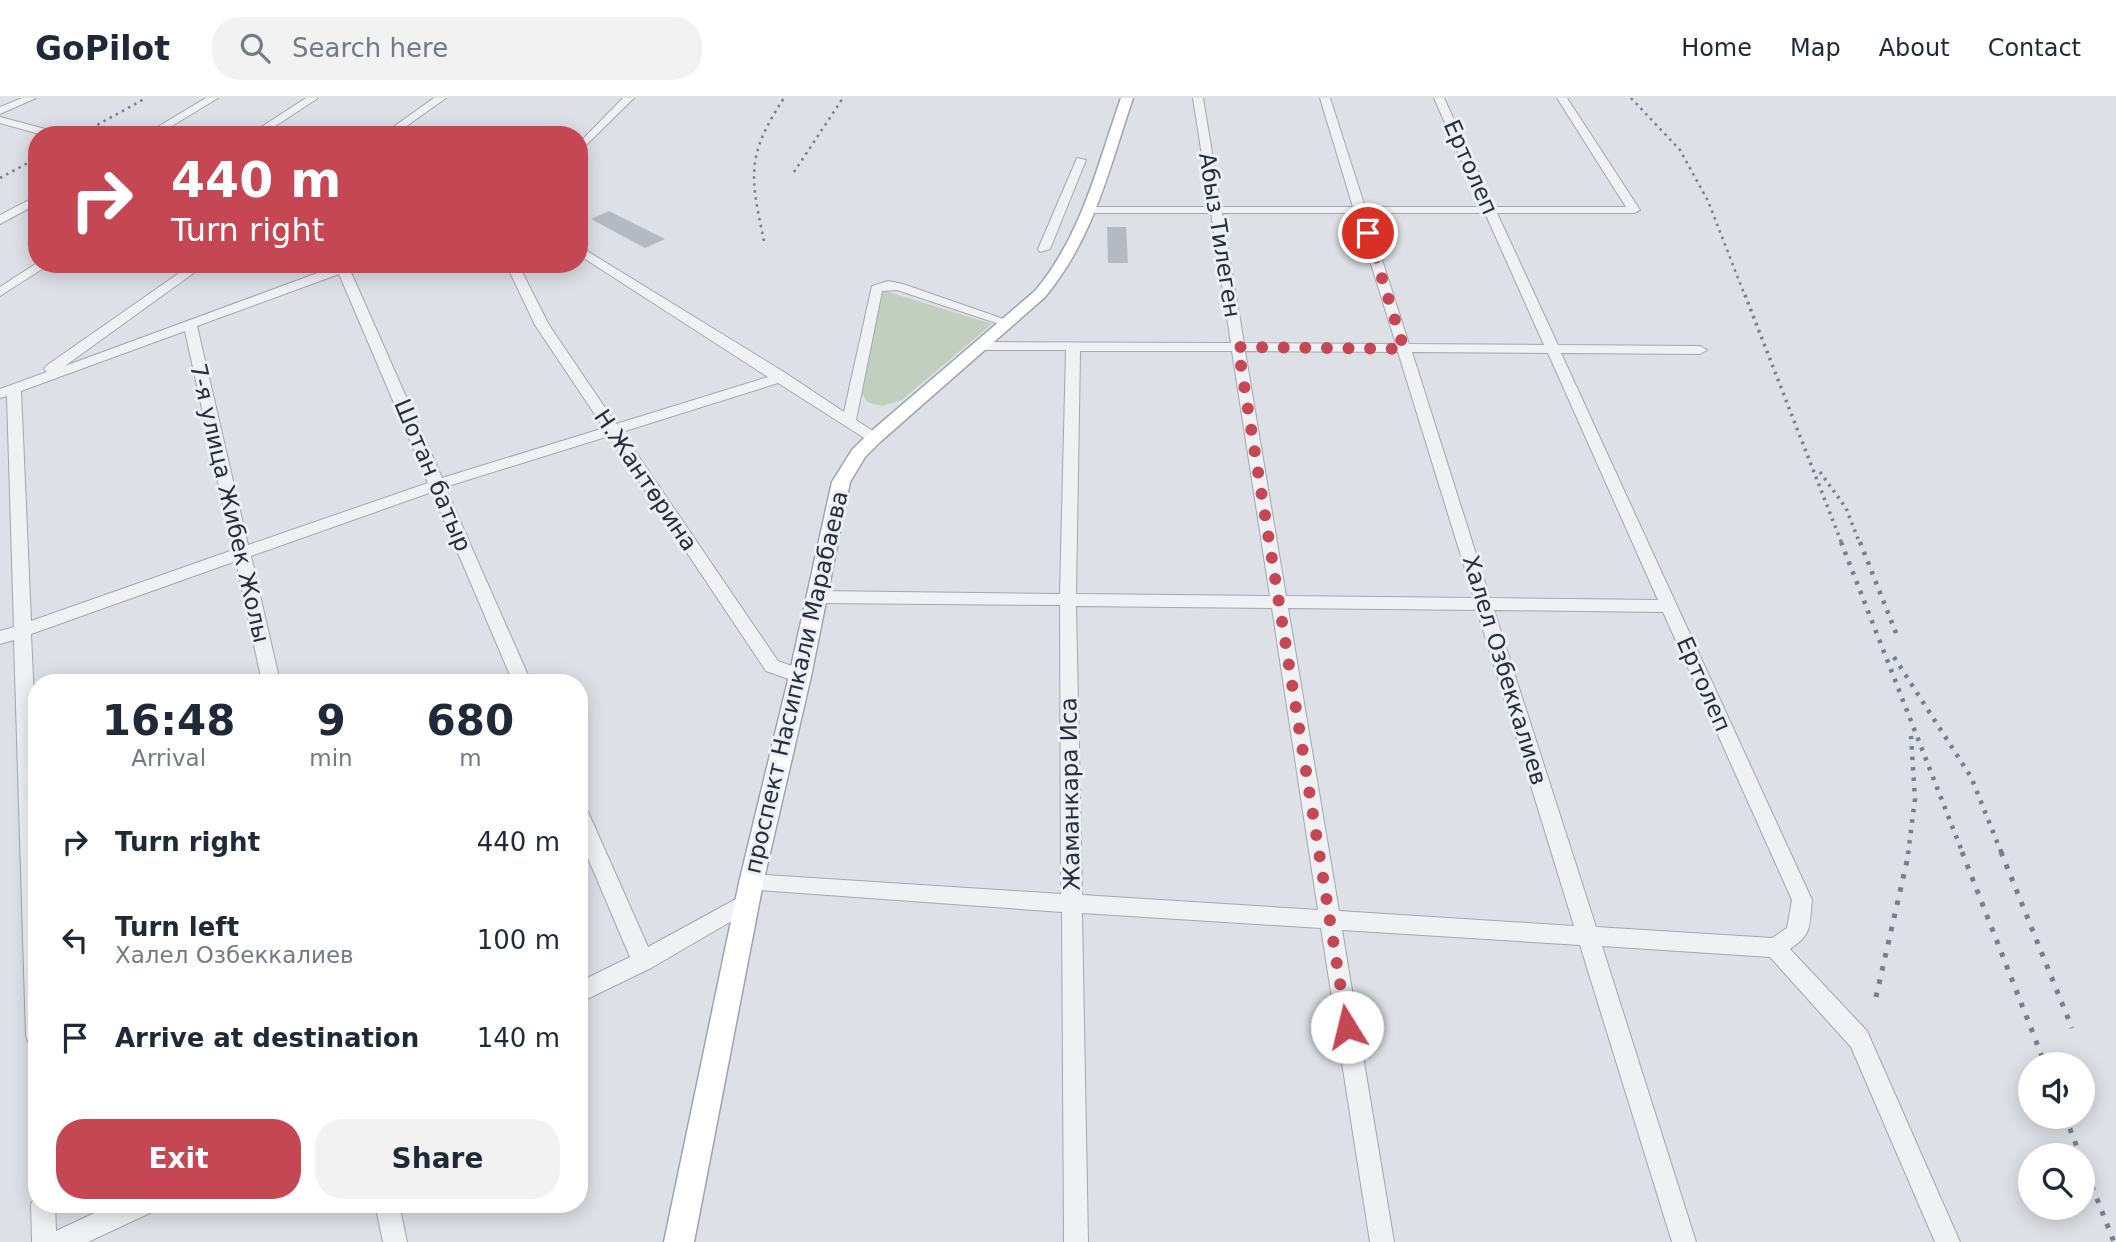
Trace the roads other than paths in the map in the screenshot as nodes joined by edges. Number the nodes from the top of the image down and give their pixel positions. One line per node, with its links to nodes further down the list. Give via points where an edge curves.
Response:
1 (31, 98): 11 (street)
2 (213, 98): 13 (street)
3 (313, 98): 14 (street)
4 (441, 98): 15 (street)
5 (630, 98): 17 (street)
6 (1127, 98): 20 (main road, проспект Насипкали Марабаева)
7 (1198, 98): 21 (street, Абыз Тилеген)
8 (1325, 98): 22 (street, Халел Озбеккалиев)
9 (1439, 98): 23 (street, Ертолеп)
10 (1562, 98): 23 (street, via 1634,211)
11 (0, 111)
12 (0, 120): 16 (street)
13 (165, 126)
14 (268, 126)
15 (400, 126)
16 (28, 127)
17 (588, 140)
18 (1081, 160): 25 (street)
19 (28, 204): 24 (street)
20 (1090, 209): 21 (street); 33 (main road, проспект Насипкали Марабаева, via 1061,271)
21 (1216, 210): 22 (street); 37 (street, Абыз Тилеген)
22 (1361, 210): 23 (street); 38 (street, Халел Озбеккалиев)
23 (1490, 210): 39 (street, Ертолеп)
24 (0, 220)
25 (1044, 249)
26 (588, 256): 41 (street)
27 (30, 273): 32 (street)
28 (187, 273): 42 (street)
29 (330, 273): 34 (street)
30 (352, 273): 46 (street, Шотан батыр)
31 (516, 273): 44 (street, Н.Жантөрина, via 542,325)
32 (0, 292)
33 (1008, 323): 35 (main road, проспект Насипкали Марабаева); 43 (street, via 881,285 876,289)
34 (190, 324): 42 (street); 47 (street, 7-я улица Жибек Жолы)
35 (980, 346): 36 (street); 45 (main road, проспект Насипкали Марабаева)
36 (1073, 346): 37 (street); 49 (street, Жаманкара Иса)
37 (1238, 347): 38 (street); 50 (street, Абыз Тилеген)
38 (1404, 349): 39 (street); 51 (street, Халел Озбеккалиев)
39 (1553, 350): 40 (street); 52 (street, Ертолеп)
40 (1700, 350)
41 (782, 377): 43 (street); 44 (street)
42 (15, 388): 53 (street)
43 (849, 420): 45 (street)
44 (612, 431): 46 (street); 57 (street, Н.Жантөрина, via 772,666)
45 (874, 438): 48 (main road, проспект Насипкали Марабаева, via 841,482)
46 (437, 485): 47 (street); 56 (street, Шотан батыр)
47 (241, 552): 53 (street); 55 (street, 7-я улица Жибек Жолы)
48 (817, 597): 49 (street); 57 (main road, проспект Насипкали Марабаева)
49 (1068, 599): 50 (street); 61 (street, Жаманкара Иса)
50 (1279, 602): 51 (street); 62 (street, Абыз Тилеген)
51 (1484, 604): 52 (street); 63 (street, Халел Озбеккалиев)
52 (1669, 606): 64 (street, Ертолеп, via 1802,900 1797,933)
53 (23, 630): 54 (street); 58 (street)
54 (0, 638)
55 (269, 674)
56 (519, 674)
57 (800, 676): 60 (main road, проспект Насипкали Марабаева)
58 (28, 775)
59 (588, 835): 65 (street)
60 (749, 892): 61 (street); 65 (street); 73 (main road, проспект Насипкали Марабаева)
61 (1072, 904): 62 (street); 74 (street, Жаманкара Иса)
62 (1330, 920): 63 (street); 75 (street, Абыз Тилеген)
63 (1588, 936): 64 (street); 76 (street, Халел Озбеккалиев)
64 (1775, 948): 77 (street, via 1859,1039)
65 (643, 961): 66 (street)
66 (588, 988)
67 (43, 1213): 70 (street)
68 (122, 1213): 71 (street)
69 (389, 1213): 72 (street)
70 (44, 1242)
71 (61, 1242)
72 (395, 1242)
73 (679, 1242)
74 (1076, 1242)
75 (1382, 1242)
76 (1684, 1242)
77 (1948, 1242)

